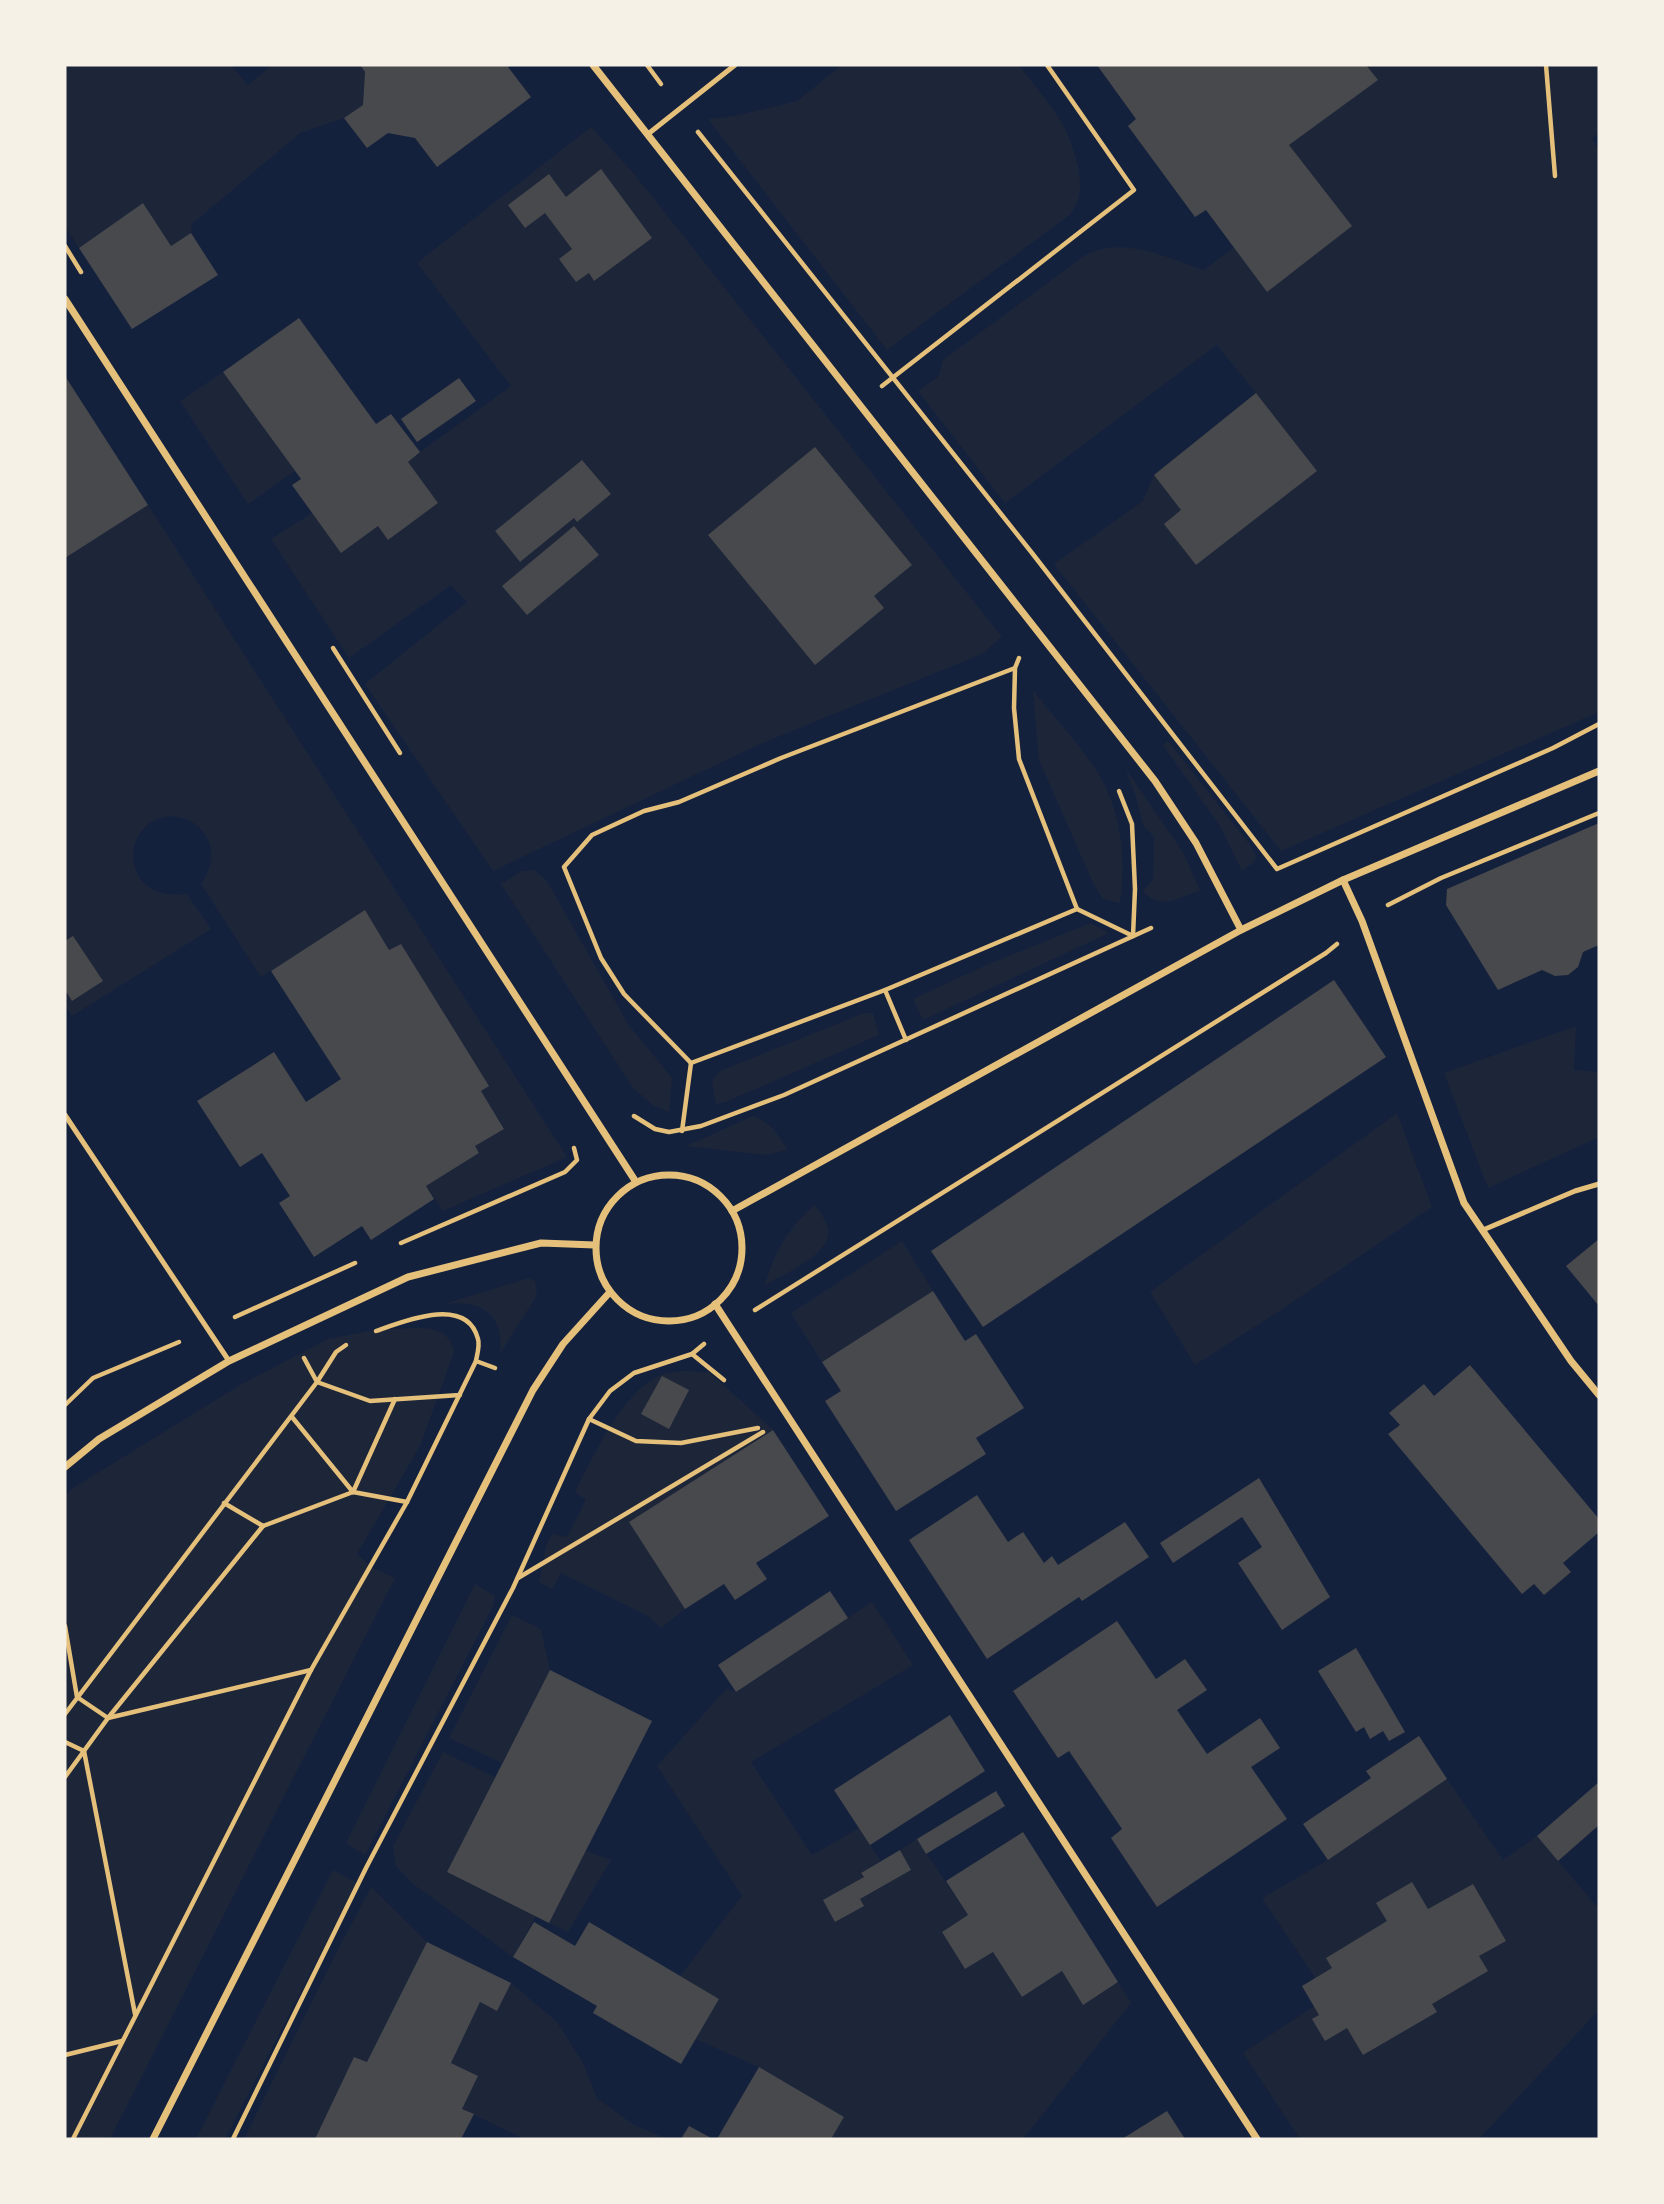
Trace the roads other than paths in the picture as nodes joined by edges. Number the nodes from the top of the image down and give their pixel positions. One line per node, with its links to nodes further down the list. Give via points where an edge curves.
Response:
1 (593, 65): 3 (street)
2 (735, 65): 3 (lane)
3 (648, 134): 7 (street, via 1155,781 1196,843)
4 (65, 299): 9 (street)
5 (1599, 771): 6 (street)
6 (1343, 880): 7 (street); 12 (street, via 1464,1203)
7 (1241, 930): 11 (street)
8 (65, 1115): 16 (lane)
9 (636, 1182): 11 (street, via 663,1175 697,1180 722,1197); 13 (street, via 610,1203)
10 (1599, 1184): 12 (lane)
11 (732, 1211): 15 (street, via 741,1235 740,1263 733,1284)
12 (1483, 1230): 17 (street, via 1571,1362)
13 (595, 1245): 14 (street, via 597,1265); 16 (street, via 541,1243 408,1277)
14 (609, 1293): 15 (street, via 649,1319 674,1321 697,1316); 19 (street, via 562,1344 533,1390)
15 (715, 1304): 20 (street)
16 (229, 1361): 18 (street, via 99,1439)
17 (1599, 1395)
18 (65, 1467)
19 (153, 2139)
20 (1257, 2139)

